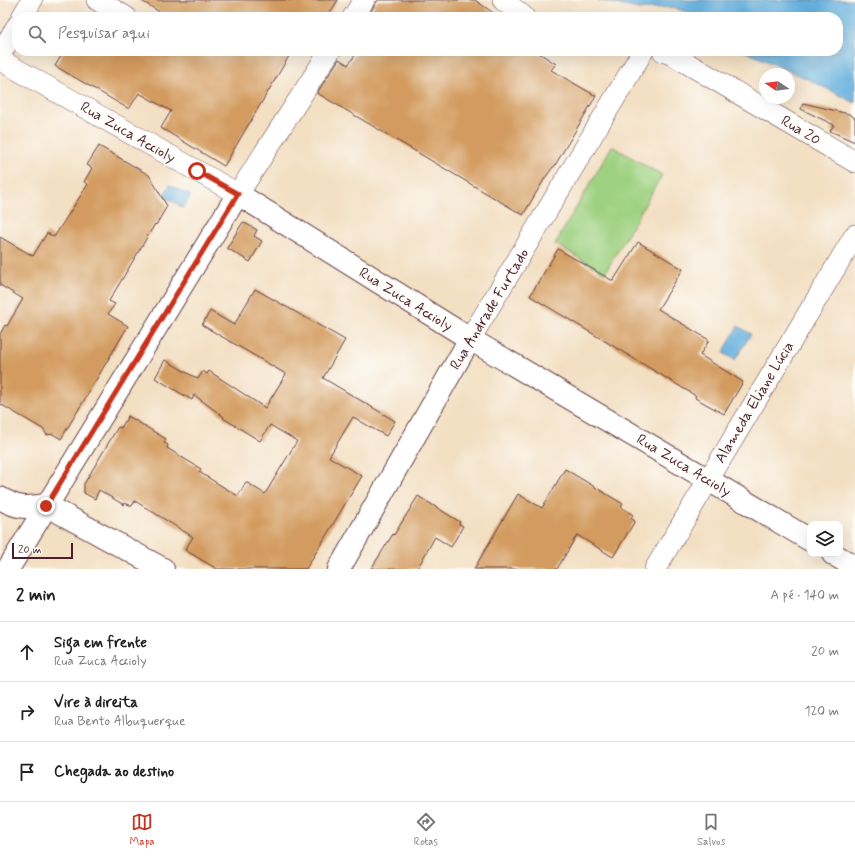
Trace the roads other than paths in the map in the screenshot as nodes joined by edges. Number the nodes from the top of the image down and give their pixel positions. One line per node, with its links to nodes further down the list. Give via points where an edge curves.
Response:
1 (32, 0): 5 (street)
2 (97, 0): 6 (street)
3 (364, 0): 7 (street)
4 (503, 0): 8 (street)
5 (25, 12)
6 (117, 12)
7 (356, 12)
8 (518, 12)
9 (12, 35): 10 (street)
10 (0, 55)
11 (327, 56): 16 (street)
12 (640, 56): 18 (street, Rua Andrade Furtado)
13 (674, 56): 15 (street, Rua 20)
14 (0, 60): 16 (street, Rua Zuca Accioly)
15 (855, 162)
16 (238, 194): 18 (street, Rua Zuca Accioly); 21 (street)
17 (855, 235): 19 (street, Alameda Eliane Lúcia)
18 (470, 339): 19 (street, Rua Zuca Accioly); 27 (street, Rua Andrade Furtado)
19 (708, 479): 22 (street, Rua Zuca Accioly); 28 (street, Alameda Eliane Lúcia)
20 (0, 498): 21 (street, via 13,506)
21 (46, 506): 25 (street); 26 (street)
22 (807, 538)
23 (838, 557): 24 (street)
24 (855, 567)
25 (8, 569)
26 (163, 569)
27 (339, 569)
28 (655, 569)

